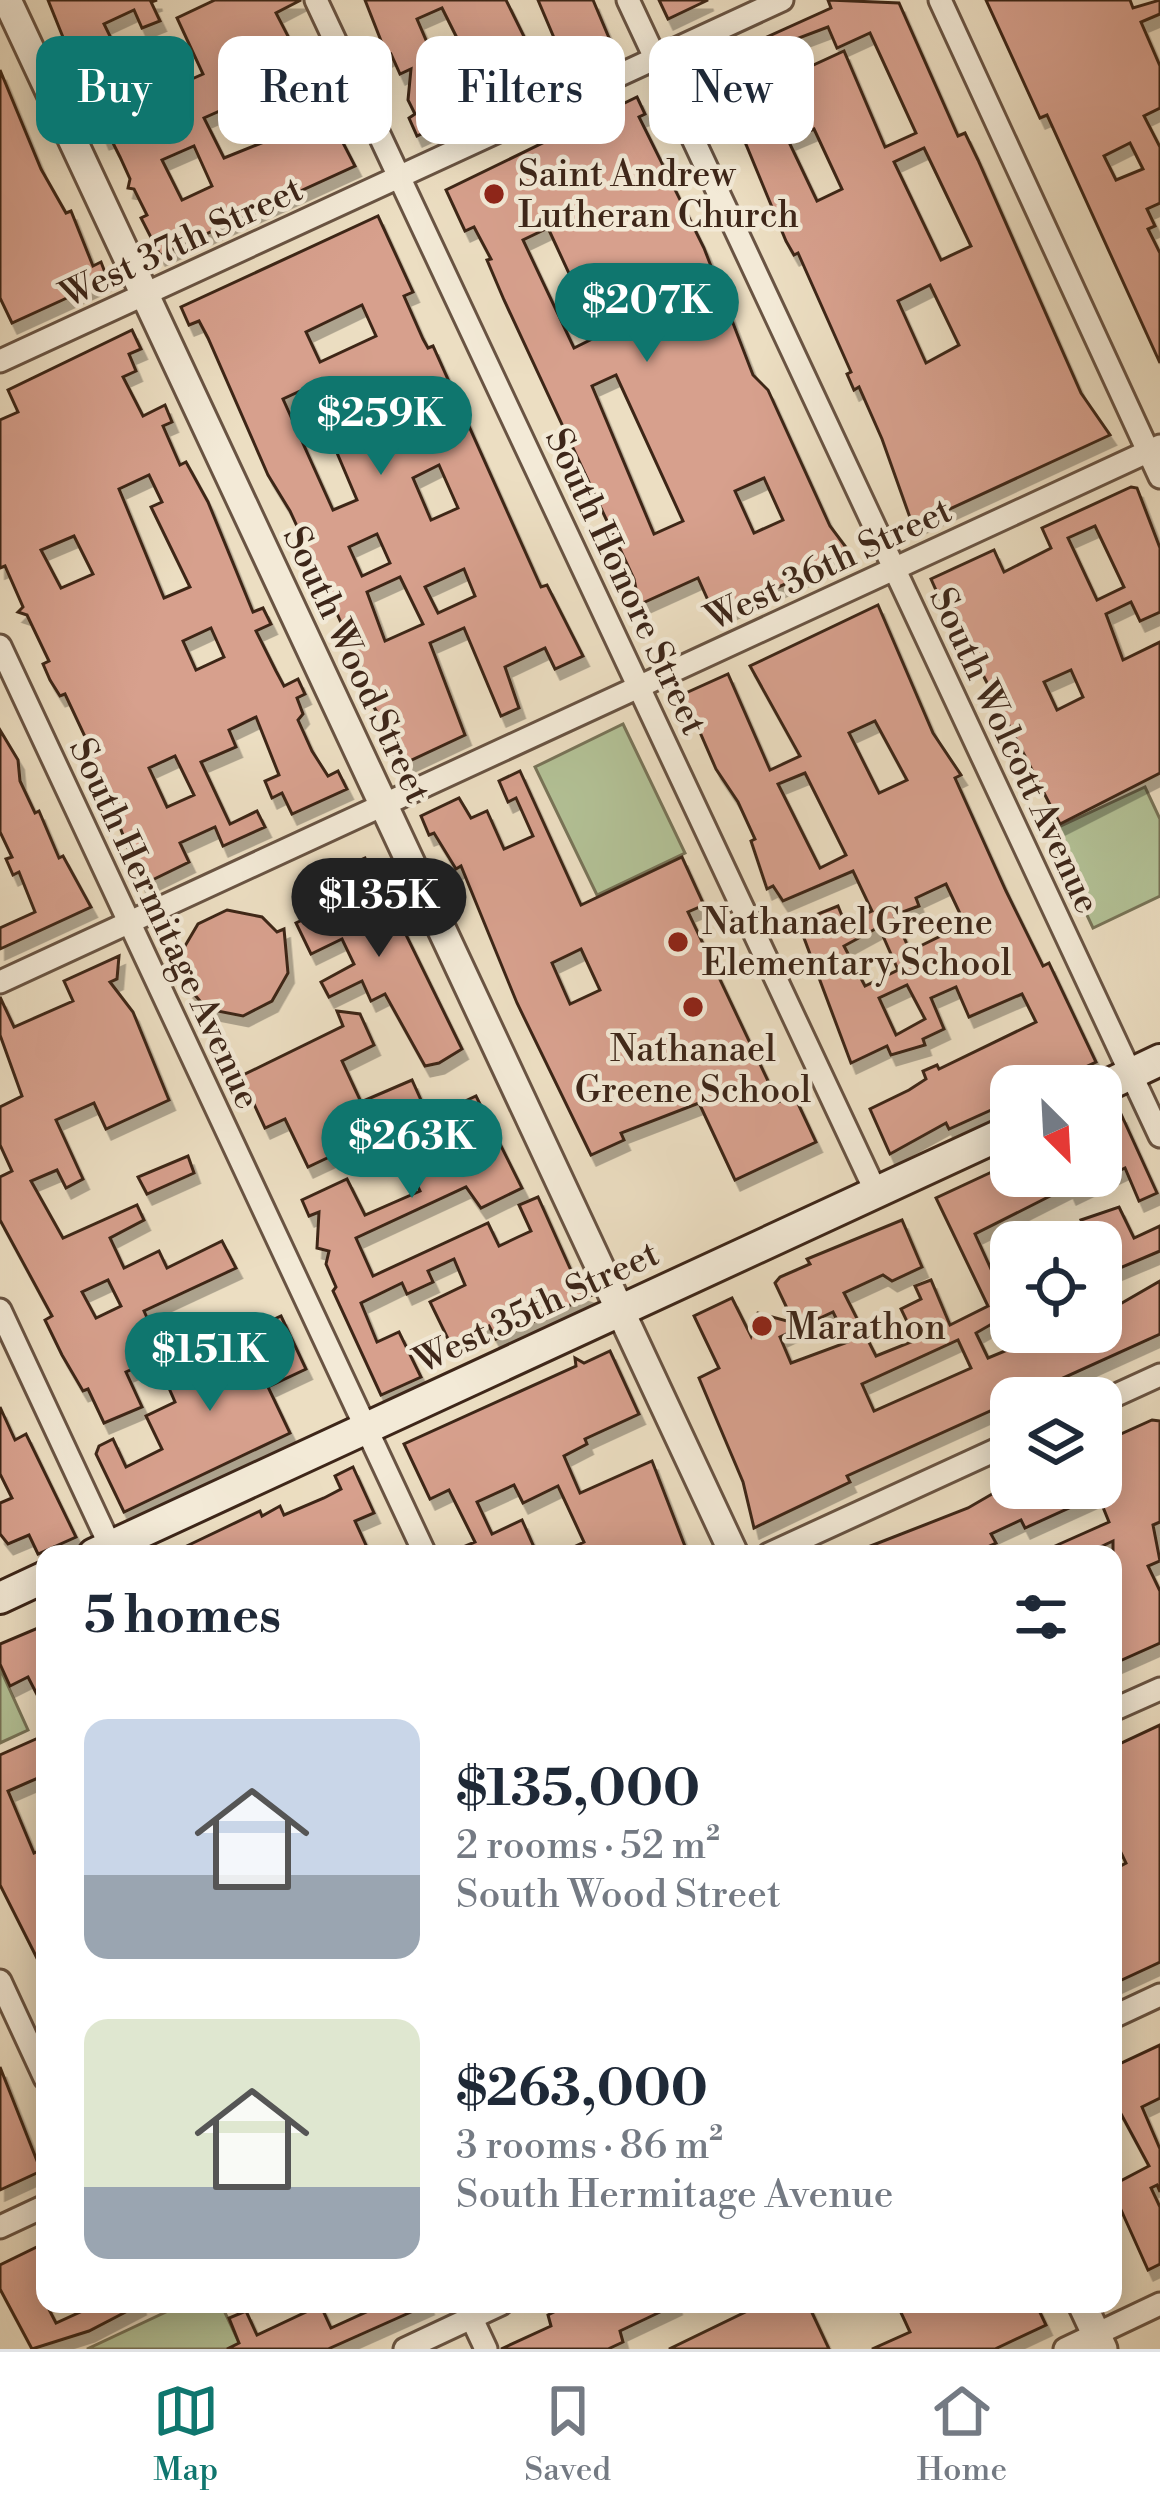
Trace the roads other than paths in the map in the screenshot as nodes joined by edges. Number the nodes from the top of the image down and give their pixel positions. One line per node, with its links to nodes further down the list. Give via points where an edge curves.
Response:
1 (8, 0): 11 (street, South Wood Street)
2 (316, 0): 10 (street, South Honore Street)
3 (628, 0): 7 (street, South Wolcott Avenue)
4 (782, 0): 6 (street, West 37th Street)
5 (940, 0): 13 (street)
6 (703, 36)
7 (649, 45)
8 (649, 61): 10 (street, West 37th Street)
9 (695, 144): 15 (street, South Wolcott Avenue)
10 (399, 177): 11 (street, West 37th Street); 17 (street, South Honore Street)
11 (145, 294): 12 (street, West 37th Street); 18 (street, South Wood Street)
12 (0, 361)
13 (1155, 448): 14 (street); 15 (street, West 36th Street)
14 (1160, 476)
15 (895, 568): 17 (street, West 36th Street); 22 (street, South Wolcott Avenue)
16 (0, 646): 19 (street, South Hermitage Avenue)
17 (640, 686): 18 (street, West 36th Street); 26 (street, South Honore Street)
18 (384, 804): 19 (street, West 36th Street); 28 (street, South Wood Street)
19 (130, 922): 20 (street, West 36th Street); 31 (street, South Hermitage Avenue)
20 (0, 982)
21 (1160, 1060): 22 (main road)
22 (1131, 1074): 23 (main road); 24 (street, South Wolcott Avenue)
23 (1122, 1078)
24 (1160, 1136)
25 (990, 1140): 26 (main road, West 35th Street)
26 (876, 1192): 28 (main road, West 35th Street)
27 (0, 1310): 33 (street)
28 (620, 1310): 31 (main road, West 35th Street); 36 (street, South Wood Street)
29 (1160, 1375): 30 (street)
30 (1122, 1392)
31 (366, 1428): 34 (main road, West 35th Street); 35 (street, South Hermitage Avenue)
32 (990, 1453): 37 (street)
33 (103, 1545)
34 (121, 1545)
35 (421, 1545)
36 (730, 1545)
37 (789, 1545)
38 (36, 1581): 39 (main road)
39 (0, 1598)
40 (1160, 1689): 41 (street)
41 (1122, 1706)
42 (0, 1981): 45 (street)
43 (1160, 1995): 44 (street)
44 (1122, 2013)
45 (36, 2059)
46 (36, 2210): 47 (street)
47 (0, 2227)
48 (1160, 2304): 52 (street)
49 (465, 2313): 53 (street)
50 (469, 2313): 54 (street)
51 (1086, 2313): 52 (street)
52 (1100, 2342): 55 (street)
53 (405, 2349)
54 (486, 2349)
55 (1065, 2349)

